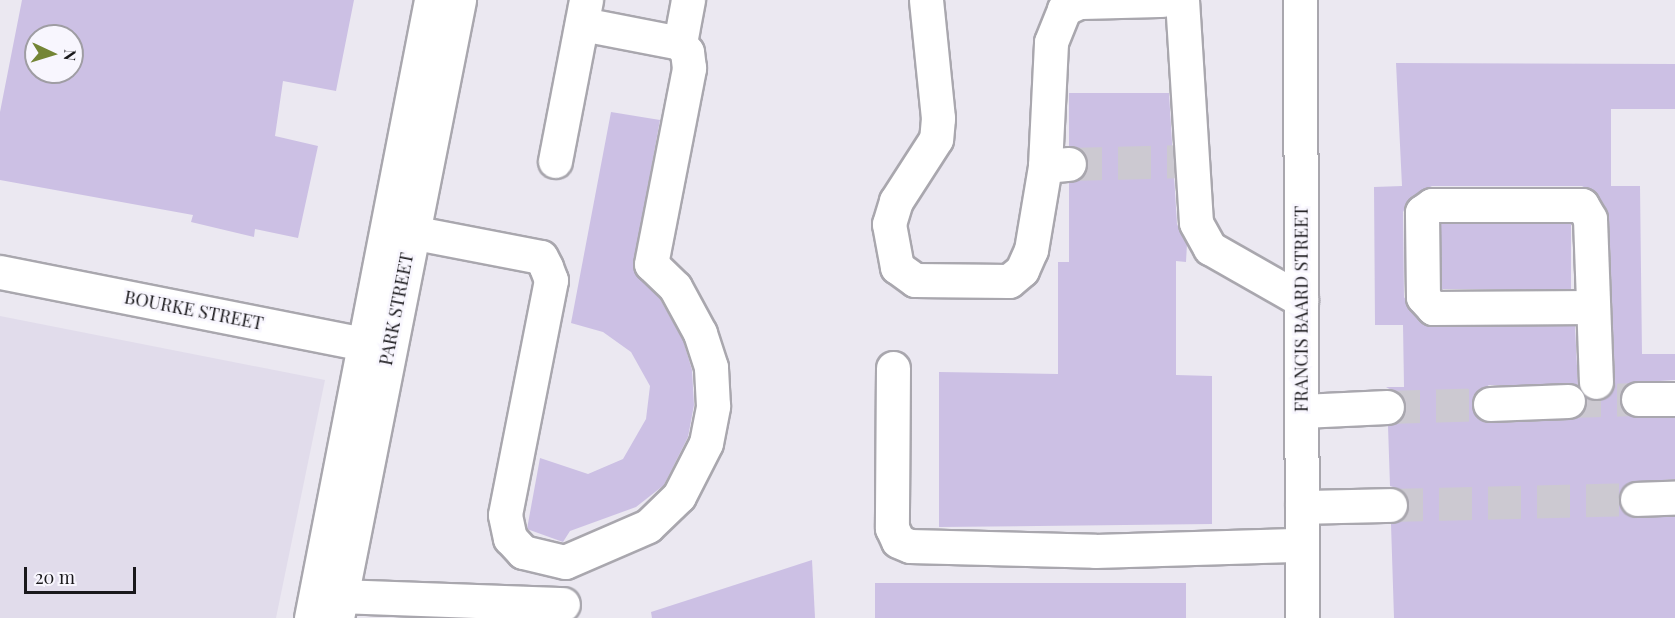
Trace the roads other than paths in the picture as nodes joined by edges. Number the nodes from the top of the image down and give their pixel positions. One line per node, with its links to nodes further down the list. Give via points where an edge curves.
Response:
1 (431, 0): 15 (street, PARK STREET)
2 (459, 0): 11 (street, PARK STREET)
3 (688, 0): 9 (street)
4 (926, 0): 5 (street, via 938,118 936,139 896,201 889,224 897,267 915,280 1009,281 1022,270 1031,250 1057,165 1051,42 1065,9 1079,2)
5 (1162, 0)
6 (1182, 0): 13 (street, via 1196,223 1210,248)
7 (1300, 0): 13 (street, FRANCIS BAARD STREET)
8 (584, 12): 9 (street); 10 (street)
9 (680, 43): 11 (street, via 689,68 651,264 675,287 700,333 711,367 713,406 706,443 679,496 648,526 565,561 523,552 510,538 505,515 550,280 546,267 541,257)
10 (555, 161)
11 (411, 232): 15 (street, PARK STREET)
12 (0, 272): 15 (street, BOURKE STREET)
13 (1301, 300): 23 (street, FRANCIS BAARD STREET)
14 (1593, 307): 14 (street, via 1590,219 1582,205 1432,205 1422,212 1424,297 1433,308); 17 (street)
15 (375, 346): 30 (street, PARK STREET); 31 (street, PARK STREET)
16 (893, 368): 28 (street, via 892,528 898,541 910,546 1095,551)
17 (1596, 382)
18 (1638, 399): 19 (street)
19 (1675, 399)
20 (1568, 401): 21 (street)
21 (1490, 404)
22 (1387, 407): 23 (street)
23 (1302, 411): 27 (street, FRANCIS BAARD STREET)
24 (1675, 498): 25 (street)
25 (1637, 499)
26 (1390, 505): 27 (street)
27 (1302, 507): 28 (street, FRANCIS BAARD STREET)
28 (1302, 545): 32 (street, FRANCIS BAARD STREET)
29 (563, 604): 30 (street)
30 (339, 607)
31 (311, 618)
32 (1302, 618)

